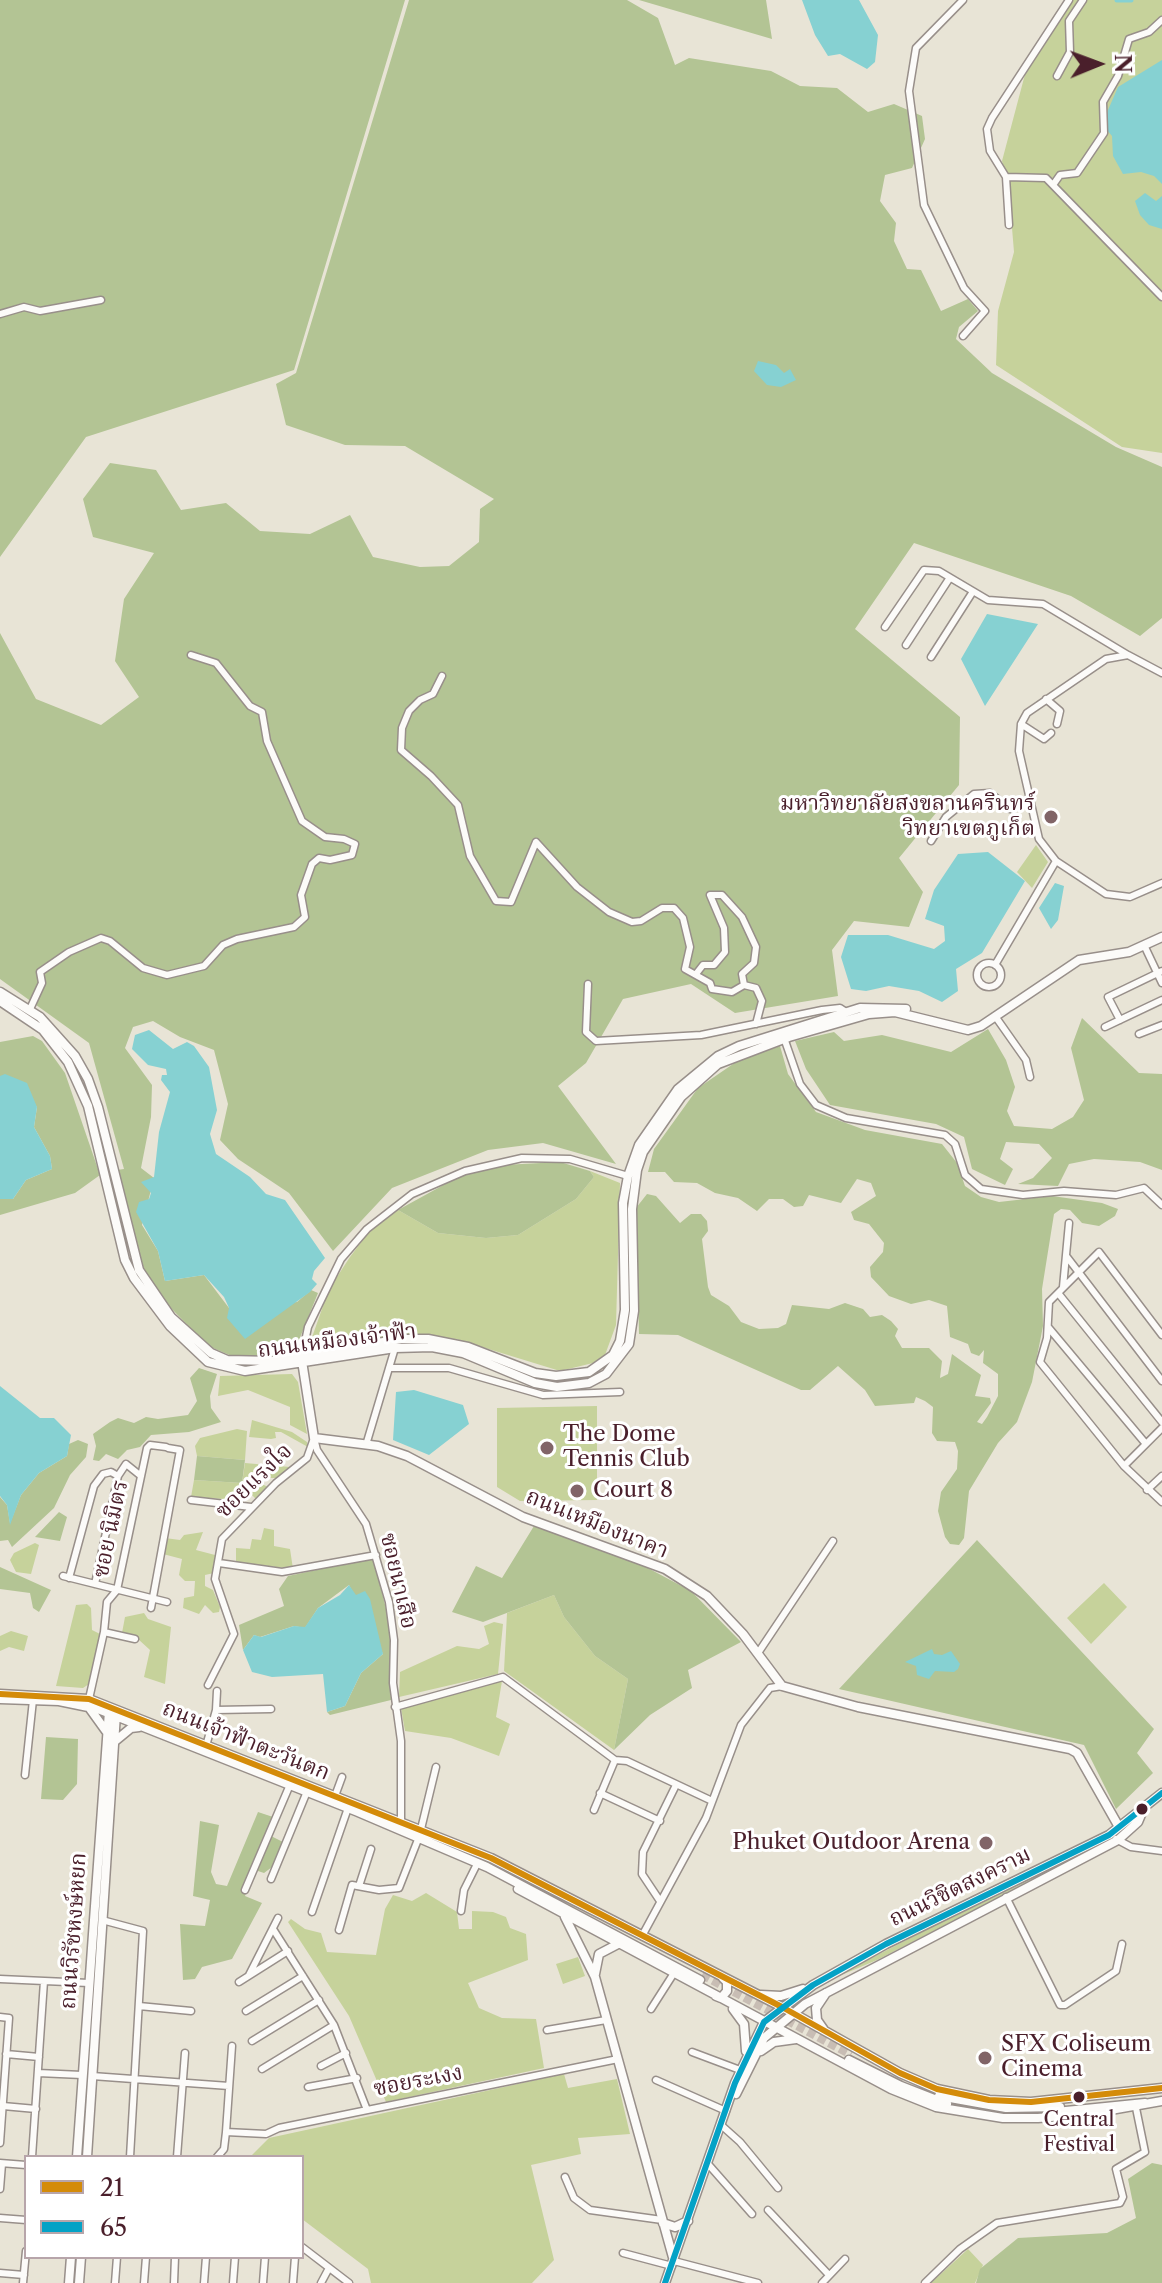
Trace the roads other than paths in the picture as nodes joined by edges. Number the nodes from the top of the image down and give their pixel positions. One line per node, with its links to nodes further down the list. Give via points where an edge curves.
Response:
1 (963, 0): 12 (street, via 916,48 909,91 924,205 964,288 985,311)
2 (1069, 0): 6 (street, via 987,129 990,151)
3 (1083, 0): 5 (street, via 1069,21 1070,52)
4 (1162, 20): 7 (street, via 1129,39 1103,102 1104,133 1077,173 1060,175)
5 (1057, 76)
6 (1006, 177): 7 (street, via 1039,175); 8 (street)
7 (1053, 185): 9 (street)
8 (1009, 225)
9 (1162, 297)
10 (101, 300): 11 (street)
11 (0, 314)
12 (963, 336)
13 (949, 579): 14 (street); 15 (street, via 939,571 924,570); 17 (street)
14 (972, 593): 16 (street, via 988,600 1043,604); 20 (street)
15 (885, 627)
16 (1100, 638): 19 (street); 21 (street)
17 (906, 645)
18 (191, 655): 43 (street, via 216,663 250,706 262,712 267,741 302,821 325,837 355,844 352,855 319,858 312,864 301,895 305,917 294,927 237,939 223,945 204,966 167,975 143,968 101,938 40,972 42,983)
19 (1128, 655): 21 (street); 22 (street)
20 (931, 657)
21 (1104, 660): 24 (street)
22 (1162, 673)
23 (442, 676): 36 (street, via 433,694 409,711 401,750 458,805 470,856 496,901 511,902 536,842 577,887 609,912 632,922 674,908 683,918 690,947 685,969)
24 (1046, 699): 25 (street); 26 (street, via 1060,711)
25 (1021, 724): 27 (street, via 1044,739); 28 (street, via 1019,751)
26 (1057, 724)
27 (1051, 733)
28 (1030, 803): 29 (street, via 1010,809 990,793 974,794 946,817); 30 (street, via 1039,839)
29 (931, 841)
30 (1056, 861): 31 (street, via 1106,894 1130,897); 34 (street)
31 (1162, 883)
32 (1162, 937): 33 (main road, ถนนเหมืองเจ้าฟ้า)
33 (1144, 945): 35 (street); 45 (main road, ถนนเหมืองเจ้าฟ้า, via 1079,960)
34 (995, 965)
35 (1160, 972): 37 (street); 46 (street, via 1108,997)
36 (696, 974): 39 (street, via 712,989 732,992); 39 (street, via 725,952 724,928 710,895 722,895 742,917 756,947 754,963 742,974)
37 (1162, 983)
38 (588, 984): 48 (street, via 586,1032 596,1041 701,1035)
39 (744, 985): 48 (street, via 756,988 762,1001)
40 (0, 992): 43 (main road, ถนนเหมืองเจ้าฟ้า)
41 (1162, 1000): 46 (street)
42 (0, 1001): 55 (main road, ถนนเหมืองเจ้าฟ้า, via 43,1030)
43 (30, 1009): 54 (main road, ถนนเหมืองเจ้าฟ้า, via 57,1033)
44 (846, 1012): 47 (main road, ถนนเหมืองเจ้าฟ้า, via 895,1006); 48 (street, via 822,1010); 52 (main road, ถนนเหมืองเจ้าฟ้า)
45 (995, 1016): 47 (main road, ถนนเหมืองเจ้าฟ้า, via 968,1030); 53 (street, via 1026,1060)
46 (1120, 1020): 50 (street)
47 (936, 1023): 52 (main road, ถนนเหมืองเจ้าฟ้า, via 895,1012)
48 (756, 1024)
49 (1162, 1025): 51 (street)
50 (1105, 1027)
51 (1139, 1034)
52 (783, 1035): 56 (main road, ถนนเหมืองเจ้าฟ้า, via 718,1056 678,1089 639,1145); 57 (street, via 800,1084 816,1105 832,1115 945,1135 955,1144 965,1175 981,1189 1023,1195 1116,1195 1144,1188); 62 (main road, ถนนเหมืองเจ้าฟ้า, via 702,1076 643,1152 633,1187)
53 (1030, 1077)
54 (88, 1079): 55 (main road); 67 (main road, ถนนเหมืองเจ้าฟ้า, via 133,1254 149,1286 171,1317 211,1353)
55 (79, 1084): 67 (main road, ถนนเหมืองเจ้าฟ้า, via 125,1260 144,1294 208,1362 229,1370)
56 (628, 1176): 62 (main road, ถนนเหมืองเจ้าฟ้า, via 623,1203); 66 (street, via 570,1159 522,1158 465,1171 412,1194 367,1229 341,1259 308,1327)
57 (1162, 1205)
58 (1069, 1223): 59 (street)
59 (1067, 1257): 60 (street); 61 (street)
60 (1078, 1273): 61 (street); 64 (street, via 1099,1252); 69 (street)
61 (1060, 1291): 63 (street, via 1048,1306); 71 (street)
62 (629, 1310): 65 (main road, ถนนเหมืองเจ้าฟ้า, via 633,1334 620,1361 606,1374 576,1386 535,1383 445,1350); 66 (main road, ถนนเหมืองเจ้าฟ้า, via 613,1355 576,1377 535,1373 468,1347 428,1339 401,1339)
63 (1048, 1327): 73 (street); 75 (street, via 1043,1368)
64 (1162, 1335)
65 (395, 1348): 66 (main road, ถนนเหมืองเจ้าฟ้า); 68 (street)
66 (302, 1360): 67 (main road, ถนนเหมืองเจ้าฟ้า); 72 (main road, ซอยนาเสือ)
67 (273, 1365)
68 (389, 1368): 70 (street, via 449,1368 543,1395); 74 (street)
69 (1162, 1381)
70 (620, 1392)
71 (1162, 1425): 73 (street)
72 (314, 1438): 74 (main road, ถนนเหมืองนาคา); 82 (street, ซอยแรงใจ, via 307,1458); 84 (street, ซอยนาเสือ, via 366,1524)
73 (1146, 1444): 75 (street)
74 (366, 1445): 93 (main road, ถนนเหมืองนาคา, via 407,1456 523,1517 665,1569 707,1596)
75 (1124, 1466): 79 (street)
76 (118, 1476): 77 (street, via 126,1464); 86 (street); 86 (street, via 107,1472 94,1486 66,1577)
77 (141, 1476): 87 (street, ซอย นิมิตร); 88 (street, ซอย นิมิตร, via 148,1446 180,1450)
78 (1162, 1476): 79 (street)
79 (1147, 1490): 81 (street)
80 (191, 1500): 82 (street)
81 (1162, 1502)
82 (251, 1507): 85 (street, ซอยแรงใจ, via 227,1530)
83 (833, 1541): 93 (street)
84 (376, 1555): 85 (street, via 282,1572); 100 (street, ซอยนาเสือ, via 394,1640)
85 (219, 1563): 94 (street, ซอยแรงใจ, via 215,1579 234,1634)
86 (95, 1584): 87 (street)
87 (117, 1590): 88 (street); 91 (street, ซอย นิมิตร, via 107,1602)
88 (153, 1599): 89 (street); 90 (street)
89 (167, 1602)
90 (151, 1608)
91 (104, 1632): 92 (street); 99 (street, ซอย นิมิตร)
92 (135, 1639)
93 (758, 1653): 95 (main road, ถนนเหมืองนาคา)
94 (208, 1685)
95 (782, 1686): 118 (street, via 770,1688 741,1725); 124 (main road, via 858,1707 1070,1749)
96 (217, 1691): 102 (street)
97 (0, 1696): 98 (main road, ถนนเจ้าฟ้าตะวันตก); 99 (main road, ถนนเจ้าฟ้าตะวันตก)
98 (33, 1700): 99 (main road, ถนนเจ้าฟ้าตะวันตก); 110 (street)
99 (88, 1702): 103 (main road, ถนนเจ้าฟ้าตะวันตก); 105 (main road)
100 (395, 1707): 108 (street, via 503,1677); 122 (street, ซอยนาเสือ, via 401,1741)
101 (271, 1709): 102 (street)
102 (216, 1710): 107 (street)
103 (113, 1712): 104 (main road, ถนนเจ้าฟ้าตะวันตก); 105 (main road, ถนนวิรัชหงษ์หยก); 106 (main road, ถนนวิรัชหงษ์หยก); 107 (main road, ถนนเจ้าฟ้าตะวันตก)
104 (144, 1728): 106 (main road, via 131,1728); 113 (main road, ถนนเจ้าฟ้าตะวันตก)
105 (106, 1731): 130 (main road, ถนนวิรัชหงษ์หยก)
106 (113, 1742): 130 (main road, ถนนวิรัชหงษ์หยก)
107 (206, 1746): 117 (main road, ถนนเจ้าฟ้าตะวันตก)
108 (615, 1760): 112 (street); 114 (street)
109 (436, 1767): 125 (street)
110 (25, 1775)
111 (342, 1777): 117 (street)
112 (676, 1785): 118 (street); 123 (street)
113 (289, 1787): 116 (main road, ถนนเจ้าฟ้าตะวันตก); 134 (street)
114 (600, 1793): 120 (street); 123 (street)
115 (1162, 1793): 121 (main road, ถนนวิชิตสงคราม)
116 (306, 1794): 119 (main road, ถนนเจ้าฟ้าตะวันตก); 132 (street)
117 (335, 1796): 122 (main road, ถนนเจ้าฟ้าตะวันตก)
118 (710, 1800): 136 (street, via 706,1818)
119 (348, 1808): 125 (main road, ถนนเจ้าฟ้าตะวันตก); 139 (street)
120 (594, 1810)
121 (1143, 1810): 124 (main road, ถนนวิชิตสงคราม); 127 (main road, ถนนวิชิตสงคราม)
122 (401, 1821): 125 (main road, ถนนเจ้าฟ้าตะวันตก)
123 (660, 1821): 136 (street, via 643,1852 642,1874)
124 (1119, 1827): 126 (main road, ถนนวิชิตสงคราม)
125 (420, 1833): 131 (main road, ถนนเจ้าฟ้าตะวันตก); 133 (street, via 399,1888)
126 (1109, 1835): 127 (street); 158 (main road, ถนนวิชิตสงคราม, via 898,1937)
127 (1118, 1840): 129 (street); 135 (main road, ถนนวิชิตสงคราม)
128 (371, 1849): 133 (street)
129 (1162, 1851)
130 (102, 1853): 141 (main road, ถนนวิรัชหงษ์หยก); 157 (main road, ถนนวิรัชหงษ์หยก)
131 (473, 1858): 137 (main road); 138 (street); 144 (main road); 152 (main road)
132 (271, 1879)
133 (359, 1886): 143 (street, via 352,1886)
134 (245, 1890)
135 (1006, 1897): 146 (street, via 1060,2005 1116,1971); 159 (main road, ถนนวิชิตสงคราม)
136 (660, 1901): 144 (street)
137 (556, 1909): 145 (main road); 151 (main road, via 569,1920)
138 (461, 1911)
139 (312, 1912)
140 (278, 1918): 142 (street)
141 (102, 1920): 165 (street, via 143,1931); 175 (main road, ถนนวิรัชหงษ์หยก)
142 (273, 1929): 147 (street); 149 (street)
143 (339, 1930)
144 (642, 1936): 153 (main road)
145 (619, 1944): 148 (main road); 151 (main road, via 599,1954)
146 (1122, 1944)
147 (288, 1951): 149 (street); 150 (street)
148 (674, 1973): 162 (main road); 167 (street)
149 (249, 1975): 156 (street)
150 (303, 1976): 163 (street); 169 (street)
151 (595, 1977): 172 (main road)
152 (701, 1978)
153 (722, 1978): 160 (main road); 162 (main road, via 727,1991 721,1998)
154 (0, 1979): 155 (street)
155 (44, 1981): 157 (street); 187 (street)
156 (239, 1982)
157 (89, 1983): 175 (main road, ถนนวิรัชหงษ์หยก)
158 (815, 1985): 160 (main road, via 781,1996); 161 (main road); 166 (main road, ถนนวิชิตสงคราม)
159 (832, 1987): 161 (main road, ถนนวิชิตสงคราม); 179 (main road, via 816,2014 822,2029)
160 (749, 1992): 166 (main road)
161 (822, 1993): 170 (main road, ถนนวิชิตสงคราม)
162 (715, 1996): 164 (main road)
163 (319, 2000): 174 (street); 180 (street)
164 (726, 2002): 173 (main road); 188 (main road, via 744,2024)
165 (139, 2006): 168 (street); 196 (street)
166 (782, 2007): 170 (main road); 173 (main road, ถนนวิชิตสงคราม)
167 (651, 2009)
168 (191, 2011)
169 (246, 2011)
170 (793, 2014): 176 (main road, ถนนวิชิตสงคราม); 179 (main road)
171 (0, 2017): 185 (street, via 9,2018)
172 (606, 2020): 177 (street); 189 (main road)
173 (764, 2022): 176 (main road); 188 (main road, ถนนวิชิตสงคราม)
174 (334, 2025): 184 (street); 192 (street)
175 (91, 2026): 195 (main road, ถนนวิรัชหงษ์หยก)
176 (776, 2027): 178 (main road); 188 (main road, ถนนวิชิตสงคราม)
177 (547, 2030)
178 (797, 2039): 188 (main road, via 771,2043); 190 (main road)
179 (838, 2039): 186 (main road)
180 (252, 2041)
181 (232, 2046): 200 (street)
182 (692, 2052): 193 (street)
183 (185, 2053): 199 (street)
184 (346, 2053): 191 (street); 197 (street)
185 (6, 2054): 187 (street); 205 (street)
186 (850, 2054): 190 (main road, via 840,2047); 202 (main road, via 917,2088 982,2106 1037,2109); 204 (main road, via 939,2102 968,2109 1050,2112)
187 (39, 2057): 194 (street)
188 (749, 2057): 193 (main road, ถนนวิชิตสงคราม); 209 (main road, ถนนวิชิตสงคราม)
189 (618, 2059): 208 (street, ซอยระเงง); 229 (main road)
190 (838, 2060): 206 (main road, via 891,2089 959,2111 1038,2118)
191 (321, 2066)
192 (262, 2069)
193 (740, 2070): 209 (main road, ถนนวิชิตสงคราม)
194 (38, 2073): 195 (street); 207 (street)
195 (87, 2075): 196 (street); 213 (main road, ถนนวิรัชหงษ์หยก); 214 (main road, ถนนวิรัชหงษ์หยก)
196 (136, 2078): 199 (street); 215 (street)
197 (357, 2078): 201 (street); 208 (street)
198 (656, 2080): 209 (street)
199 (182, 2081): 200 (street); 216 (street)
200 (229, 2086): 210 (street)
201 (308, 2087)
202 (1162, 2088)
203 (1162, 2101): 204 (main road)
204 (1146, 2103): 206 (main road)
205 (3, 2106): 207 (street); 211 (street)
206 (1136, 2108): 262 (street, via 1145,2152 1116,2169 1120,2203 997,2223)
207 (36, 2109): 212 (street)
208 (367, 2110): 210 (street, ซอยระเงง, via 266,2134)
209 (724, 2119): 219 (main road, ถนนวิชิตสงคราม); 222 (street)
210 (226, 2132): 217 (street)
211 (0, 2143)
212 (32, 2155)
213 (77, 2155)
214 (87, 2155)
215 (130, 2155)
216 (177, 2155)
217 (219, 2155)
218 (1, 2164): 220 (street); 223 (street)
219 (708, 2164): 225 (street); 228 (main road, ถนนวิชิตสงคราม)
220 (24, 2165)
221 (565, 2177): 229 (street, via 574,2198 590,2210)
222 (778, 2188)
223 (0, 2189)
224 (768, 2210): 246 (street)
225 (752, 2214)
226 (0, 2218): 227 (street)
227 (24, 2220)
228 (688, 2221): 229 (main road, via 675,2227); 243 (main road, ถนนวิชิตสงคราม)
229 (663, 2222): 243 (main road)
230 (304, 2249): 244 (street)
231 (623, 2253): 243 (street)
232 (25, 2259): 247 (street)
233 (71, 2259): 248 (main road)
234 (81, 2259): 249 (main road)
235 (117, 2259): 250 (street)
236 (146, 2259): 251 (street)
237 (175, 2259): 252 (street)
238 (206, 2259): 253 (street)
239 (235, 2259): 254 (street)
240 (265, 2259): 255 (street)
241 (295, 2259): 256 (street)
242 (845, 2259): 246 (street)
243 (673, 2263): 259 (main road, ถนนวิชิตสงคราม); 260 (street)
244 (329, 2268): 257 (street); 258 (street)
245 (0, 2273): 247 (street)
246 (829, 2275): 261 (street)
247 (24, 2279)
248 (69, 2283)
249 (79, 2283)
250 (115, 2283)
251 (144, 2283)
252 (174, 2283)
253 (204, 2283)
254 (233, 2283)
255 (263, 2283)
256 (293, 2283)
257 (321, 2283)
258 (349, 2283)
259 (665, 2283)
260 (758, 2283)
261 (822, 2283)
262 (925, 2283)

